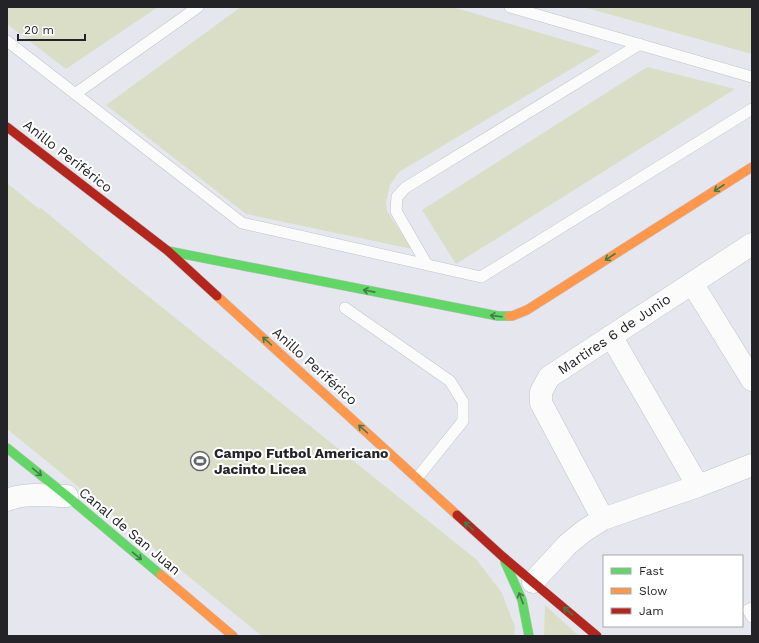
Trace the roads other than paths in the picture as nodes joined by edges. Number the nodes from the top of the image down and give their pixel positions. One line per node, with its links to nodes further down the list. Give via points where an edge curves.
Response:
1 (198, 7): 6 (lane)
2 (510, 7): 4 (lane)
3 (7, 41): 6 (lane)
4 (640, 44): 5 (lane); 12 (lane, via 405,188 397,197 396,211)
5 (752, 76)
6 (75, 94): 12 (lane, via 242,223)
7 (752, 109): 12 (lane, via 481,277)
8 (7, 127): 11 (main road, Anillo Periférico)
9 (752, 166): 11 (main road, one-way to 11, via 527,310 512,316 498,316)
10 (752, 244): 13 (street, Martires 6 de Junio)
11 (168, 251): 19 (main road, Anillo Periférico, one-way to 11)
12 (428, 264)
13 (692, 282): 15 (street, Martires 6 de Junio); 16 (street)
14 (345, 308): 19 (lane, via 450,381 463,402 463,421)
15 (611, 336): 20 (street); 23 (street, Martires 6 de Junio, via 550,377 541,392 541,403)
16 (752, 380)
17 (7, 448): 21 (main road, Canal de San Juan, one-way to 21)
18 (752, 465): 20 (street)
19 (417, 478): 24 (main road, Anillo Periférico, one-way to 19)
20 (698, 486): 23 (street)
21 (67, 496): 22 (street, via 28,496); 28 (main road, Canal de San Juan, one-way to 28)
22 (7, 500)
23 (603, 519): 25 (street, via 566,545)
24 (502, 556): 25 (main road, Anillo Periférico); 29 (main road, one-way to 24, via 522,600)
25 (533, 582): 30 (main road, Anillo Periférico, one-way to 25)
26 (752, 608): 27 (lane, via 748,610)
27 (752, 617)
28 (233, 636)
29 (529, 636)
30 (597, 636)

